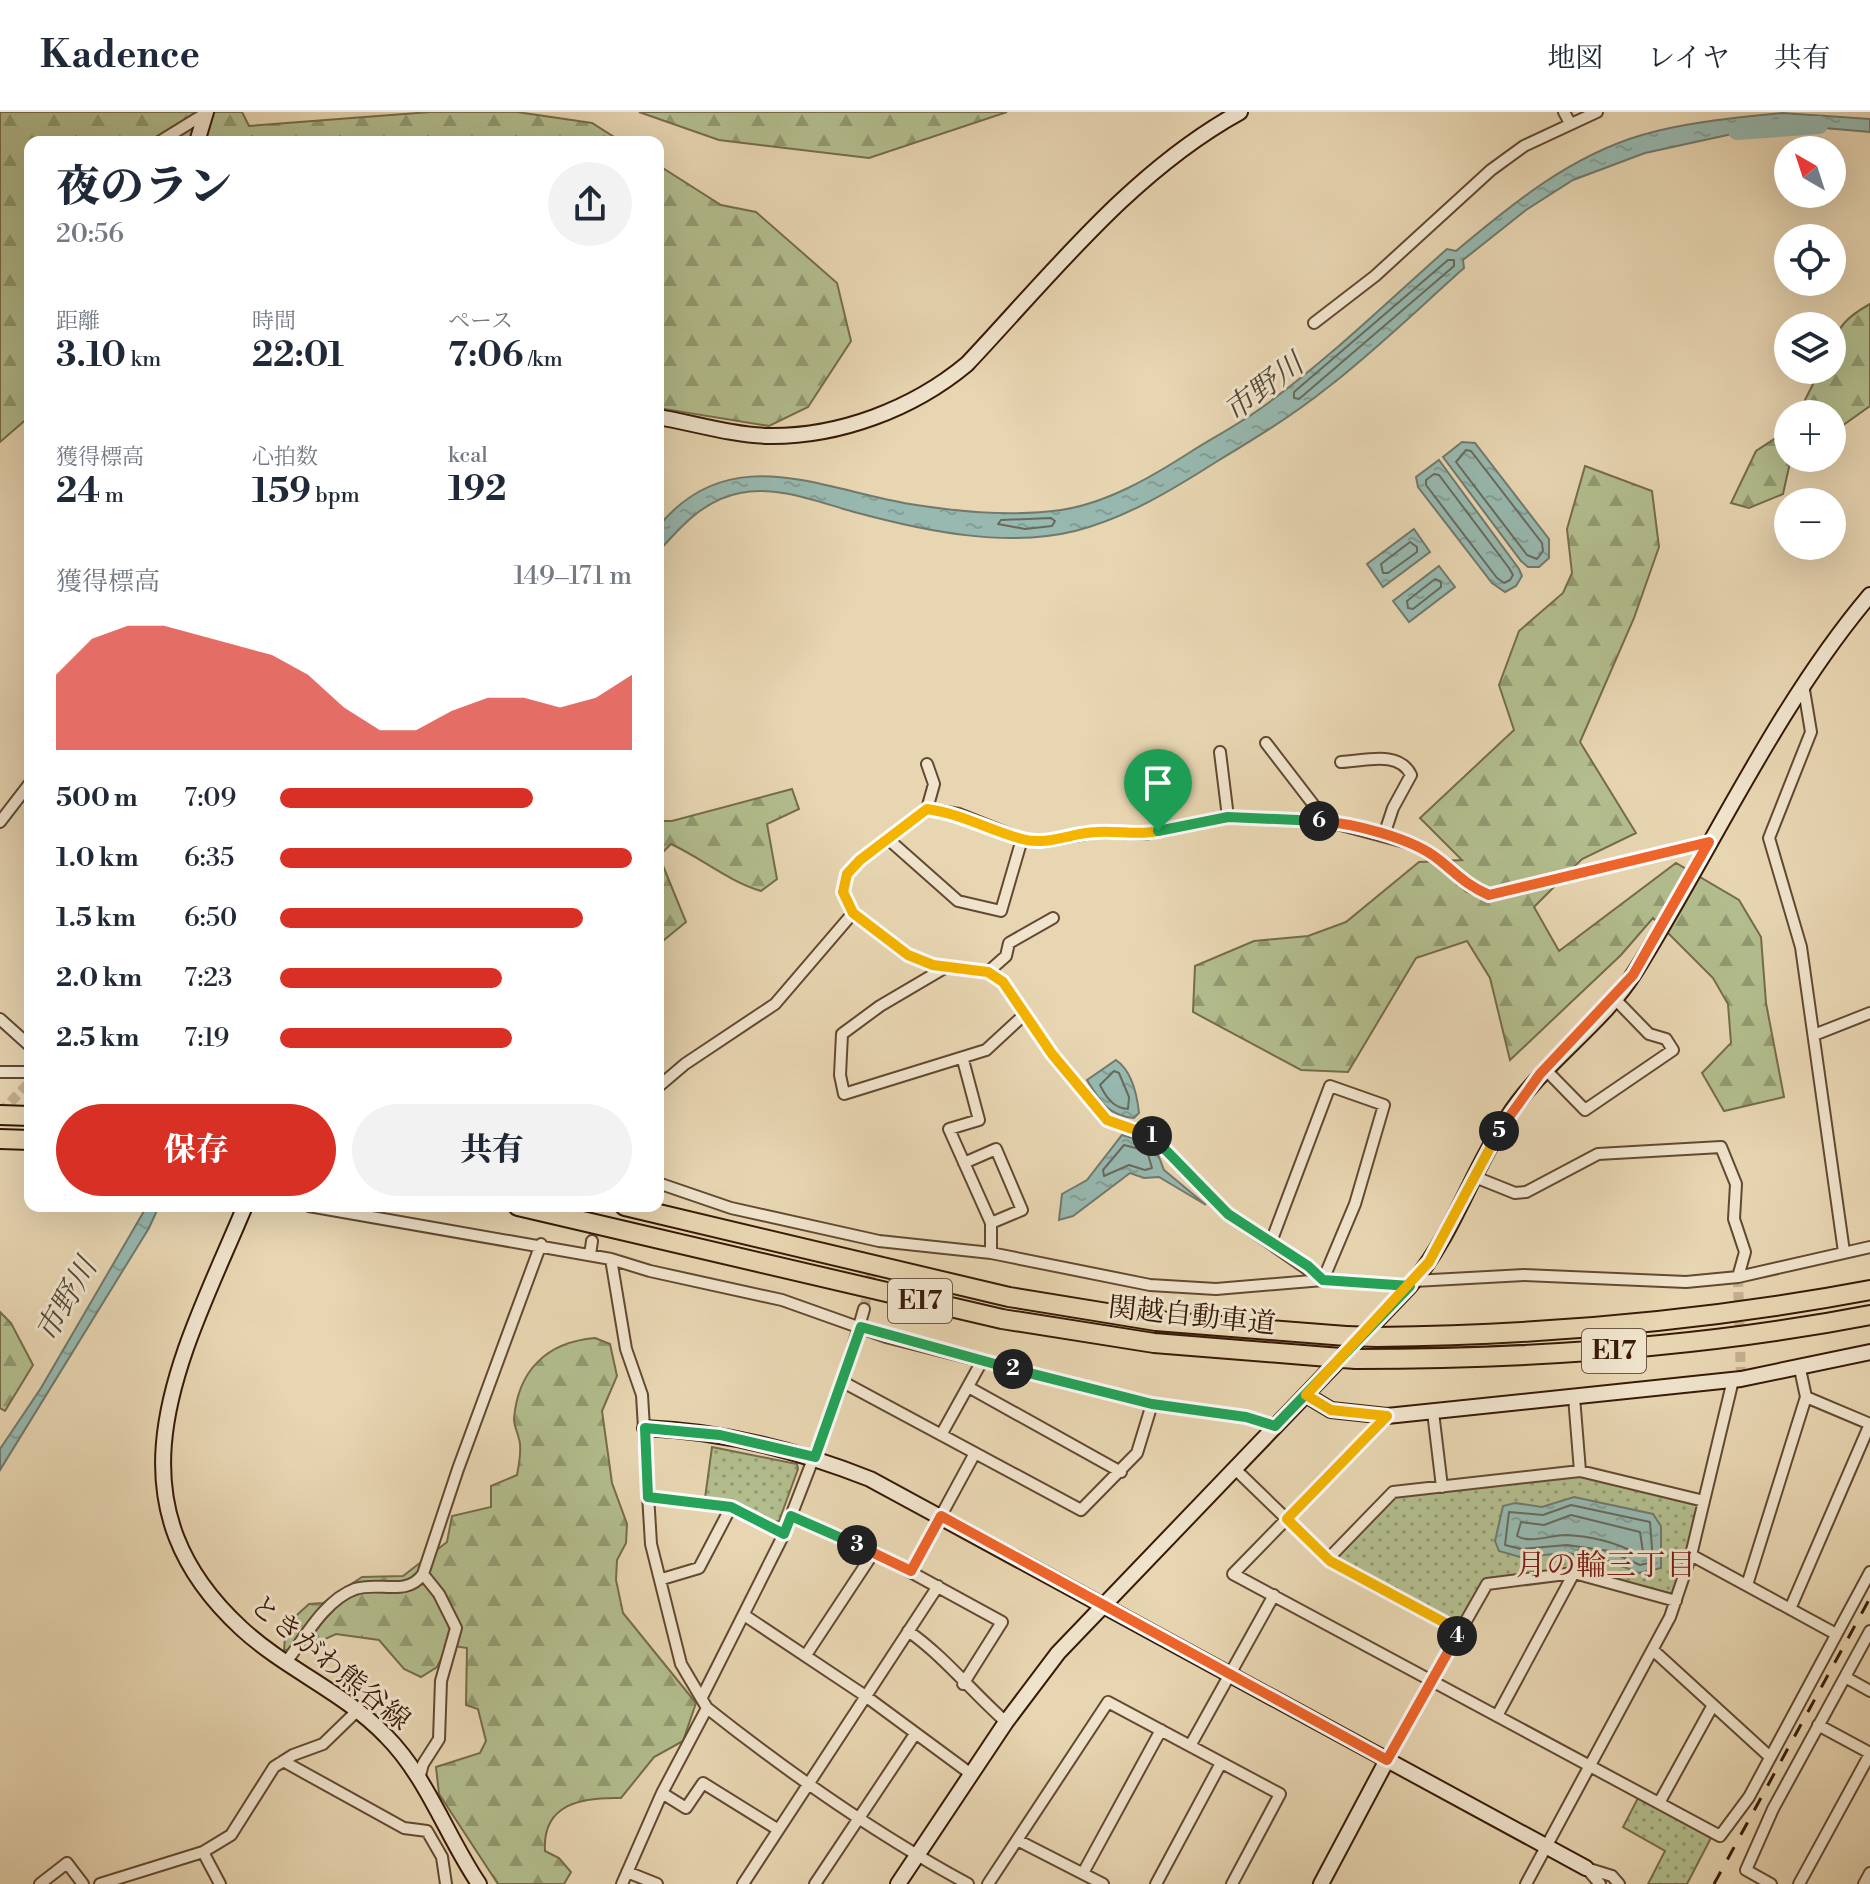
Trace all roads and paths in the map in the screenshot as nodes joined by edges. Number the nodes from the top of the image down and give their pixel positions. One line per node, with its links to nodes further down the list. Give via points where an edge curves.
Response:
1 (206, 112): 6 (street); 7 (street)
2 (1240, 112): 9 (street, via 1148,176 967,364 902,406 843,426 766,436)
3 (1564, 112): 5 (street)
4 (1597, 112): 5 (street)
5 (1570, 123): 8 (street, via 1491,170 1375,276)
6 (168, 136)
7 (199, 136)
8 (1314, 323)
9 (664, 418)
10 (1870, 595): 11 (street)
11 (1804, 690): 26 (street); 35 (street, via 1811,732 1769,838 1801,947)
12 (1266, 743): 20 (street)
13 (1220, 752): 19 (street)
14 (1341, 762): 23 (street, via 1398,760 1406,765 1411,775)
15 (927, 764): 18 (street, via 934,784)
16 (1138, 770): 22 (street, via 1160,769)
17 (24, 791): 21 (street)
18 (927, 809): 24 (street); 25 (street, via 959,814)
19 (1228, 817): 20 (street); 22 (street)
20 (1326, 821): 23 (street)
21 (0, 822)
22 (1158, 831): 25 (street, via 1096,832 1042,842)
23 (1384, 835): 26 (street, via 1416,845 1489,895)
24 (888, 839): 25 (street, via 958,901 1001,911); 27 (street, via 847,874 843,892)
25 (1022, 839)
26 (1709, 842): 31 (street, via 1633,975)
27 (853, 913): 29 (street, via 908,955); 41 (street, via 775,1004)
28 (1053, 918): 30 (street, via 1009,943 1006,956)
29 (948, 966): 30 (street); 37 (street, via 842,1034 840,1075 844,1094)
30 (988, 972): 33 (street, via 1003,982)
31 (1614, 998): 38 (street); 38 (street, via 1673,1050 1585,1110)
32 (1870, 1013): 35 (street)
33 (1025, 1014): 37 (street, via 986,1050); 55 (street, via 1107,1120 1150,1134 1228,1214)
34 (0, 1019): 36 (street)
35 (1814, 1035): 58 (street)
36 (24, 1041)
37 (963, 1060): 46 (street, via 979,1120 949,1129)
38 (1545, 1069): 47 (street, via 1507,1117)
39 (0, 1072): 40 (street)
40 (24, 1072)
41 (664, 1082)
42 (0, 1115): 43 (highway)
43 (24, 1116)
44 (0, 1139): 45 (highway)
45 (24, 1140)
46 (964, 1163): 53 (street); 53 (street, via 996,1149 1022,1210)
47 (1475, 1177): 62 (street, via 1515,1193 1526,1192 1598,1154 1721,1147 1736,1184 1734,1219 1745,1252); 64 (street, via 1450,1228)
48 (664, 1185): 59 (street, via 878,1246)
49 (243, 1212): 118 (street, ときがわ熊谷線, via 171,1387 162,1431 162,1470 174,1529 206,1591 240,1628)
50 (346, 1212): 56 (street)
51 (544, 1212): 67 (highway, 関越自動車道 / E17, bridge, via 1002,1319 1154,1343 1328,1357 1465,1359 1625,1350)
52 (649, 1212): 65 (highway, 関越自動車道 / E17, bridge, via 1023,1300 1156,1321 1346,1336 1625,1327)
53 (991, 1223): 59 (street)
54 (592, 1241): 60 (street)
55 (1271, 1242): 63 (street); 63 (street, via 1330,1086 1384,1105 1355,1204)
56 (541, 1244): 60 (street); 103 (street)
57 (1870, 1247): 58 (street)
58 (1844, 1252): 62 (street)
59 (991, 1253): 63 (street, via 1150,1285 1216,1289)
60 (590, 1255): 61 (street)
61 (611, 1259): 68 (street, via 782,1300); 82 (street)
62 (1738, 1277): 64 (street, via 1686,1282 1524,1275)
63 (1323, 1280): 64 (street)
64 (1412, 1284): 75 (street)
65 (1870, 1290)
66 (864, 1309): 68 (street)
67 (1870, 1315)
68 (861, 1327): 70 (street); 73 (street)
69 (1870, 1352): 71 (street)
70 (982, 1361): 74 (street); 78 (street)
71 (1800, 1369): 72 (street); 77 (street)
72 (1733, 1380): 76 (street); 91 (street)
73 (843, 1382): 83 (street); 85 (street)
74 (970, 1388): 83 (street); 88 (street)
75 (1306, 1395): 80 (street, via 1331,1410); 81 (street)
76 (1574, 1397): 79 (street); 87 (street)
77 (1806, 1397): 105 (street); 110 (street, via 1870,1424)
78 (1152, 1404): 81 (street); 88 (street, via 1137,1453)
79 (1433, 1412): 80 (street); 89 (street)
80 (1387, 1416): 95 (street)
81 (1275, 1426): 86 (street)
82 (645, 1428): 85 (street, via 720,1435); 90 (street)
83 (941, 1435): 84 (street)
84 (975, 1453): 88 (street, via 1081,1510); 94 (street)
85 (815, 1457): 93 (street); 94 (street)
86 (1234, 1468): 95 (street); 109 (street)
87 (1580, 1471): 89 (street); 91 (street)
88 (1121, 1472)
89 (1442, 1487): 99 (street, via 1393,1492)
90 (648, 1497): 92 (street); 104 (street, via 651,1544)
91 (1704, 1501): 98 (street)
92 (731, 1507): 96 (street); 104 (street, via 699,1568)
93 (791, 1516): 96 (street); 97 (street)
94 (941, 1516): 100 (street); 109 (street)
95 (1287, 1519): 99 (street); 107 (street, via 1233,1574)
96 (784, 1534): 111 (street)
97 (874, 1552): 100 (street); 117 (street)
98 (1691, 1555): 105 (street); 108 (street)
99 (1328, 1559): 113 (street)
100 (911, 1571): 106 (street)
101 (1870, 1572): 115 (street)
102 (1574, 1573): 108 (street); 113 (street, via 1487,1584); 129 (street)
103 (423, 1574): 118 (street, via 409,1587 346,1594 328,1608); 142 (street, via 456,1628 441,1681 439,1739)
104 (662, 1579): 125 (street, via 681,1664)
105 (1747, 1585): 110 (street)
106 (938, 1586): 112 (street); 122 (street, via 1002,1622)
107 (1274, 1595): 119 (street); 121 (street)
108 (1676, 1601): 116 (street)
109 (1103, 1604): 119 (street); 130 (street)
110 (1790, 1609): 115 (street)
111 (744, 1615): 117 (street); 125 (street)
112 (908, 1631): 122 (street, via 939,1653); 124 (street)
113 (1460, 1631): 121 (street)
114 (1870, 1631): 120 (street)
115 (1836, 1634): 136 (street)
116 (1654, 1651): 126 (street); 140 (street)
117 (806, 1655): 124 (street)
118 (287, 1661): 128 (street, ときがわ熊谷線)
119 (1230, 1675): 134 (street); 137 (street)
120 (1845, 1677): 123 (street); 131 (street)
121 (1432, 1681): 129 (street); 137 (street)
122 (963, 1684): 130 (street)
123 (1870, 1691)
124 (864, 1695): 133 (street); 143 (street)
125 (702, 1697): 127 (street)
126 (1713, 1705): 136 (street); 145 (street)
127 (707, 1708): 143 (street); 144 (street)
128 (357, 1711): 138 (street, via 323,1744); 142 (street, ときがわ熊谷線, via 386,1736)
129 (1497, 1716): 140 (street)
130 (1006, 1722): 141 (street)
131 (1818, 1725): 135 (street); 176 (street, via 1746,1870)
132 (1161, 1730): 134 (street); 148 (street, via 1108,1702); 154 (street)
133 (915, 1734): 141 (street); 146 (street)
134 (1190, 1746): 139 (street)
135 (1870, 1754): 177 (street)
136 (1770, 1757): 145 (street, via 1720,1836)
137 (1387, 1760): 149 (street); 172 (street)
138 (283, 1761): 150 (street, via 264,1778 231,1835); 160 (street, via 404,1828 427,1831 442,1857)
139 (1221, 1763): 170 (street); 171 (street, via 1280,1794)
140 (1591, 1766): 145 (street); 149 (street)
141 (971, 1774): 151 (street)
142 (419, 1779): 161 (street, ときがわ熊谷線)
143 (807, 1783): 146 (street); 147 (street)
144 (662, 1793): 147 (street, via 686,1808 703,1783); 153 (street)
145 (1659, 1803)
146 (858, 1817): 151 (street); 165 (street)
147 (777, 1829): 164 (street)
148 (1017, 1840): 154 (street); 168 (street)
149 (1547, 1846): 152 (street); 173 (street)
150 (203, 1852): 156 (street); 159 (street)
151 (916, 1856): 166 (street); 167 (street)
152 (1586, 1868): 174 (street); 175 (street, via 1612,1876)
153 (627, 1872): 162 (street); 163 (street)
154 (1083, 1873): 169 (street)
155 (1870, 1873): 178 (street)
156 (109, 1882)
157 (40, 1884): 158 (street, via 67,1863)
158 (83, 1884)
159 (220, 1884)
160 (446, 1884)
161 (479, 1884)
162 (622, 1884)
163 (657, 1884)
164 (743, 1884)
165 (815, 1884)
166 (898, 1884)
167 (968, 1884)
168 (988, 1884)
169 (1103, 1884)
170 (1156, 1884)
171 (1232, 1884)
172 (1321, 1884)
173 (1526, 1884)
174 (1600, 1884)
175 (1619, 1884)
176 (1771, 1884)
177 (1799, 1884)
178 (1864, 1884)

